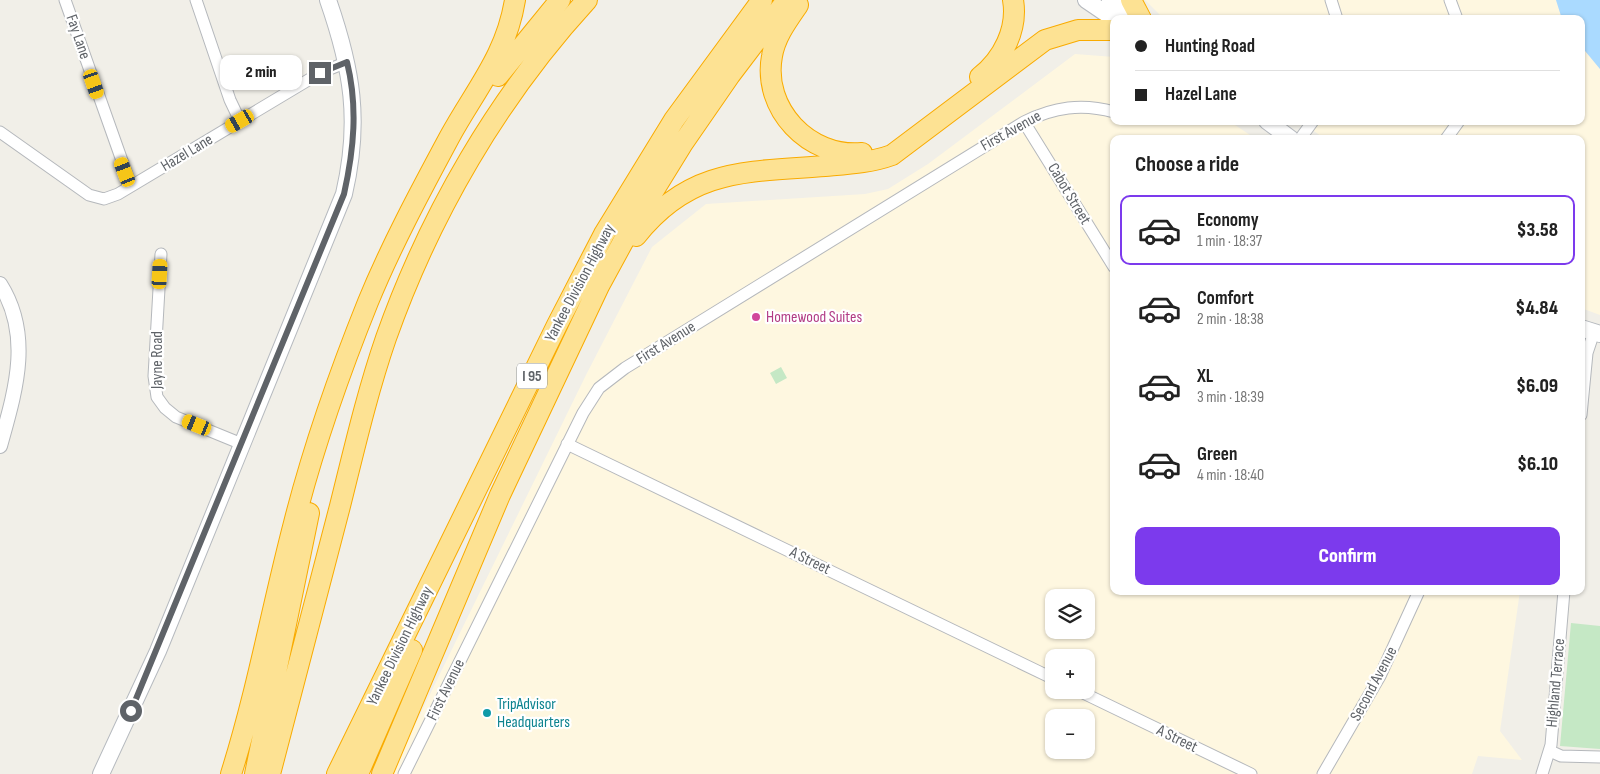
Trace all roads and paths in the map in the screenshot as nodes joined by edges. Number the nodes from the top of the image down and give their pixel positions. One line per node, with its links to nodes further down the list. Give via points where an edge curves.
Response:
1 (65, 0): 30 (street, Fay Lane)
2 (196, 0): 24 (street)
3 (515, 0): 29 (highway, via 496,61)
4 (560, 0): 29 (highway, via 494,81)
5 (587, 0): 51 (highway, via 540,56 481,140 439,214 404,291 371,387)
6 (762, 0): 41 (highway, Yankee Division Highway / I 95, via 688,99 612,220)
7 (787, 0): 34 (highway, via 730,75 665,171 614,258)
8 (801, 0): 9 (highway, via 773,50 771,76 775,96 788,121 804,136 824,147 854,153 876,150 894,142 986,73 1008,41)
9 (1014, 0)
10 (1086, 0): 20 (main road)
11 (1110, 0): 16 (main road)
12 (1131, 0): 17 (highway)
13 (1331, 0): 18 (street)
14 (1450, 0): 19 (street)
15 (332, 1): 22 (main road)
16 (1131, 15)
17 (1140, 15)
18 (1335, 15)
19 (1456, 15)
20 (1110, 16)
21 (1110, 30): 34 (highway, via 1078,30 1045,40 910,143 882,158 857,164 731,174 692,188 667,204 642,228 622,254)
22 (347, 62): 24 (street, Hazel Lane, via 320,73); 38 (main road, via 354,100 354,128 344,194)
23 (1110, 111): 25 (street, First Avenue, via 1066,107)
24 (240, 121): 30 (street, Hazel Lane)
25 (1024, 122): 32 (street, Cabot Street); 39 (street, First Avenue, via 615,374 590,400)
26 (1272, 125): 28 (main road)
27 (0, 132): 30 (street, Hazel Lane, via 96,198 108,198)
28 (1286, 135)
29 (436, 166): 36 (highway, via 385,264)
30 (131, 186)
31 (161, 254): 38 (street, Jayne Road, via 154,376 158,397 176,416)
32 (1110, 261)
33 (0, 284): 40 (street, via 16,321 19,357 15,392)
34 (590, 309): 54 (highway, via 500,495)
35 (1595, 332): 37 (street, via 1587,353)
36 (345, 366): 49 (highway, via 298,505); 50 (highway, via 317,475)
37 (1585, 374)
38 (242, 444): 48 (main road, via 152,666)
39 (567, 444): 44 (street, A Street); 55 (street, First Avenue)
40 (0, 446)
41 (458, 527): 52 (highway, Yankee Division Highway / I 95); 53 (highway, via 442,589)
42 (1417, 595): 57 (street, Second Avenue, via 1380,676)
43 (1564, 595): 46 (street, Highland Terrace)
44 (1045, 675)
45 (1095, 699): 56 (street, A Street)
46 (1550, 752): 47 (street, via 1561,756); 58 (street, Highland Terrace)
47 (1600, 757)
48 (102, 774)
49 (231, 774)
50 (255, 774)
51 (270, 774)
52 (337, 774)
53 (358, 774)
54 (382, 774)
55 (404, 774)
56 (1251, 774)
57 (1323, 774)
58 (1542, 774)

